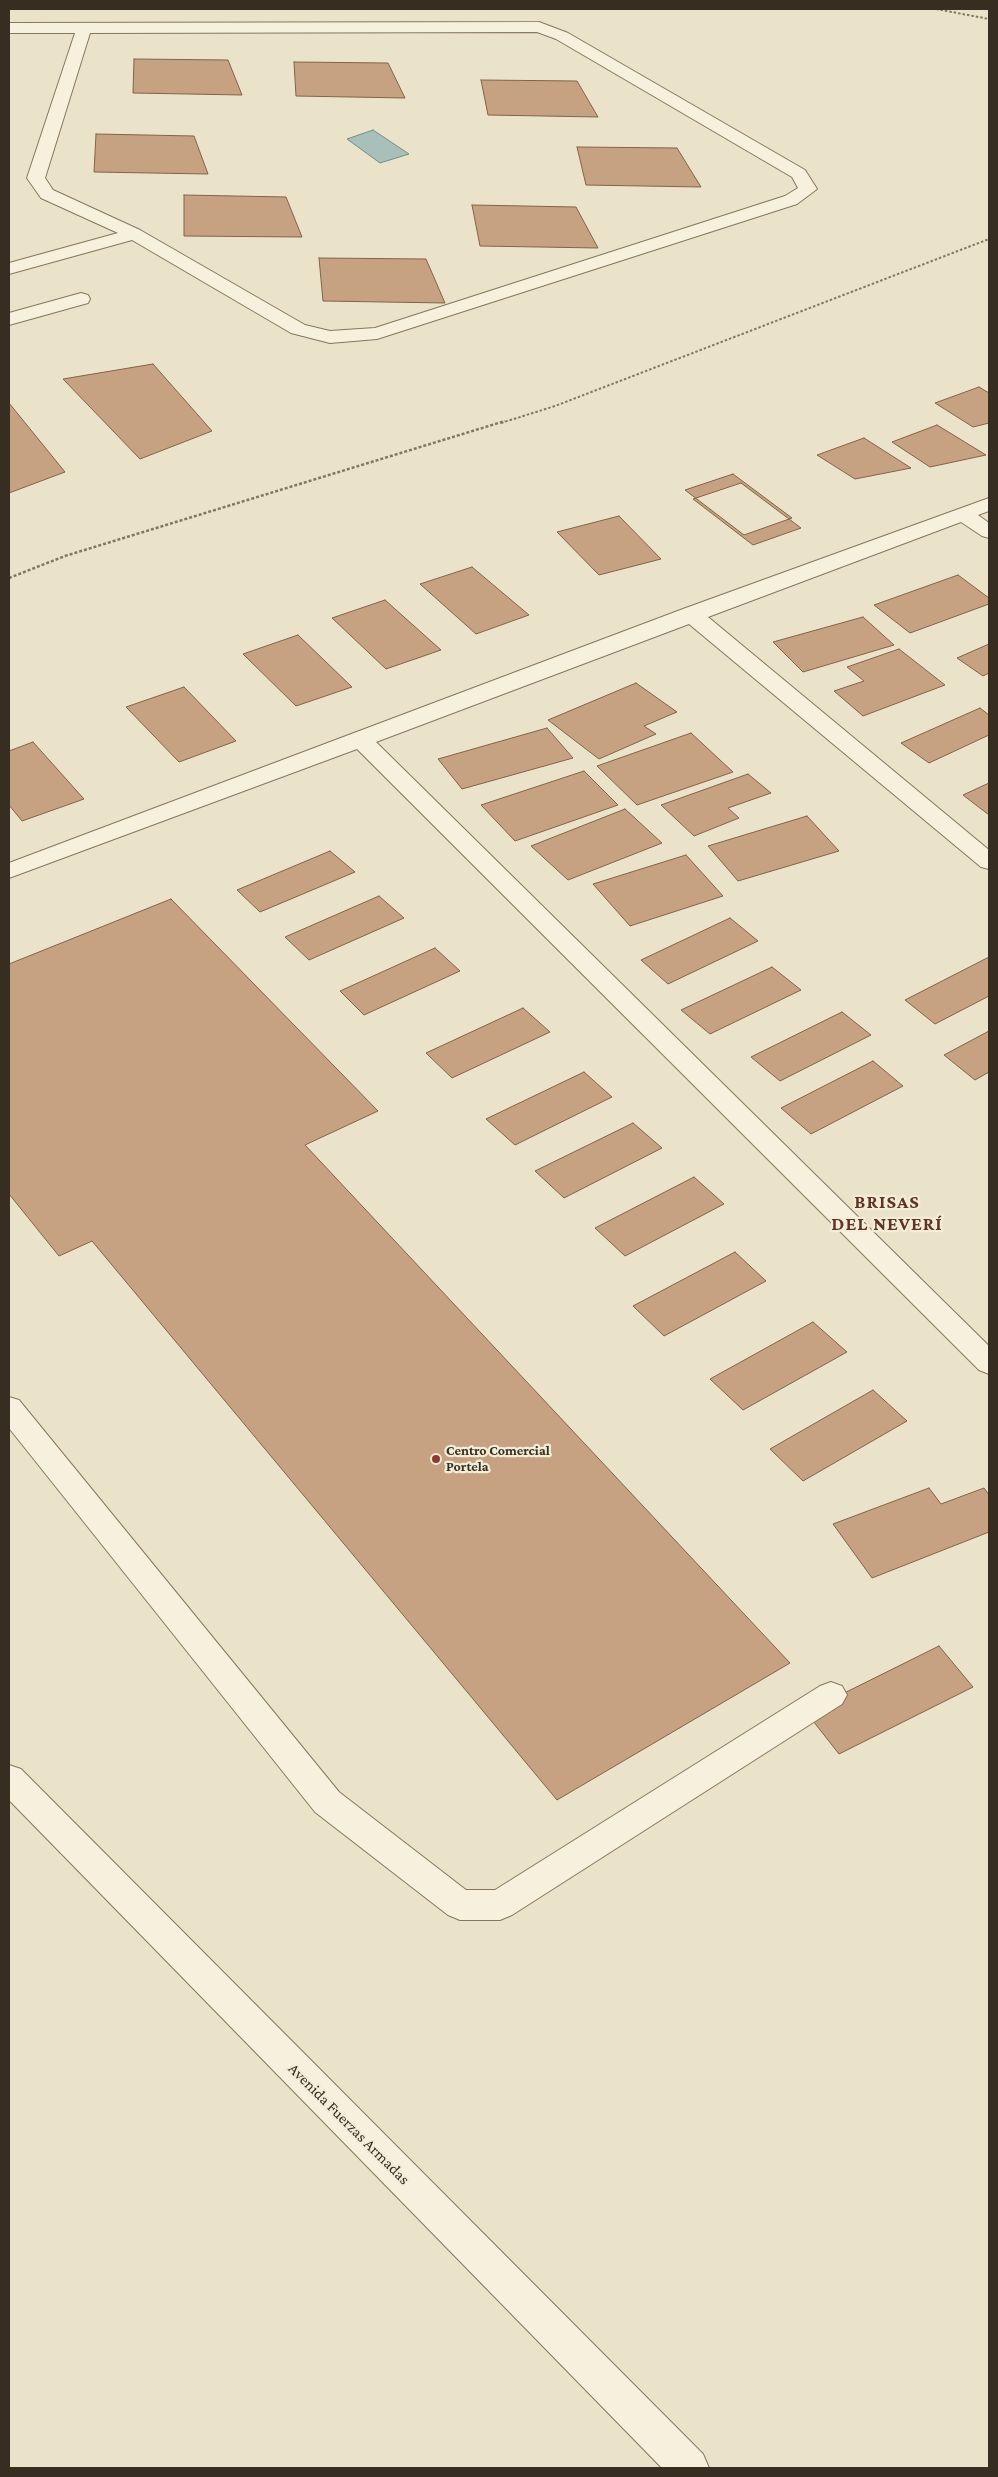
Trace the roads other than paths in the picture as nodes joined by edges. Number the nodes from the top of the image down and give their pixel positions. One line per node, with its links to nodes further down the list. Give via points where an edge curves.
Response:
1 (9, 28): 2 (street)
2 (84, 28): 3 (street, via 36,178 47,194); 3 (street, via 539,27 562,36 799,174 808,189 791,200 377,333 330,337 298,329)
3 (134, 234): 4 (street)
4 (9, 269)
5 (81, 298): 6 (street)
6 (9, 319)
7 (989, 504): 8 (street)
8 (963, 514): 9 (street); 10 (street)
9 (989, 532)
10 (691, 614): 11 (street); 12 (street)
11 (360, 739): 13 (street); 14 (street)
12 (989, 862)
13 (9, 871)
14 (989, 1363)
15 (9, 1408): 16 (street, via 327,1802 460,1905 500,1905)
16 (831, 1695)
17 (9, 1779): 18 (street, Avenida Fuerzas Armadas)
18 (689, 2468)

